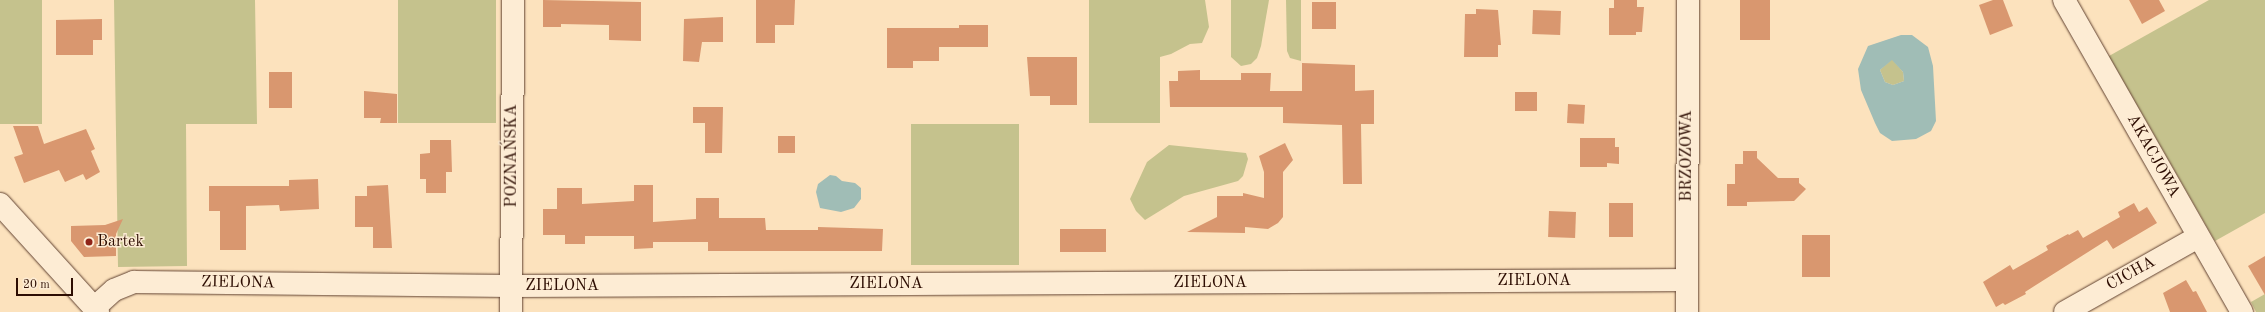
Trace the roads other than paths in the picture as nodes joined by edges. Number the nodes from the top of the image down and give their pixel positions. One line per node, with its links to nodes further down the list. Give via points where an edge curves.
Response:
1 (513, 0): 7 (street, POZNAŃSKA)
2 (1688, 0): 6 (street, BRZOZOWA)
3 (2064, 0): 5 (street, AKACJOWA)
4 (0, 204): 8 (street)
5 (2198, 237): 11 (street, CICHA); 12 (street, AKACJOWA)
6 (1687, 280): 7 (street, ZIELONA); 10 (street, BRZOZOWA)
7 (511, 286): 8 (street, ZIELONA, via 134,282 114,290); 9 (street, POZNAŃSKA)
8 (96, 310)
9 (511, 312)
10 (1687, 312)
11 (2065, 312)
12 (2242, 312)

